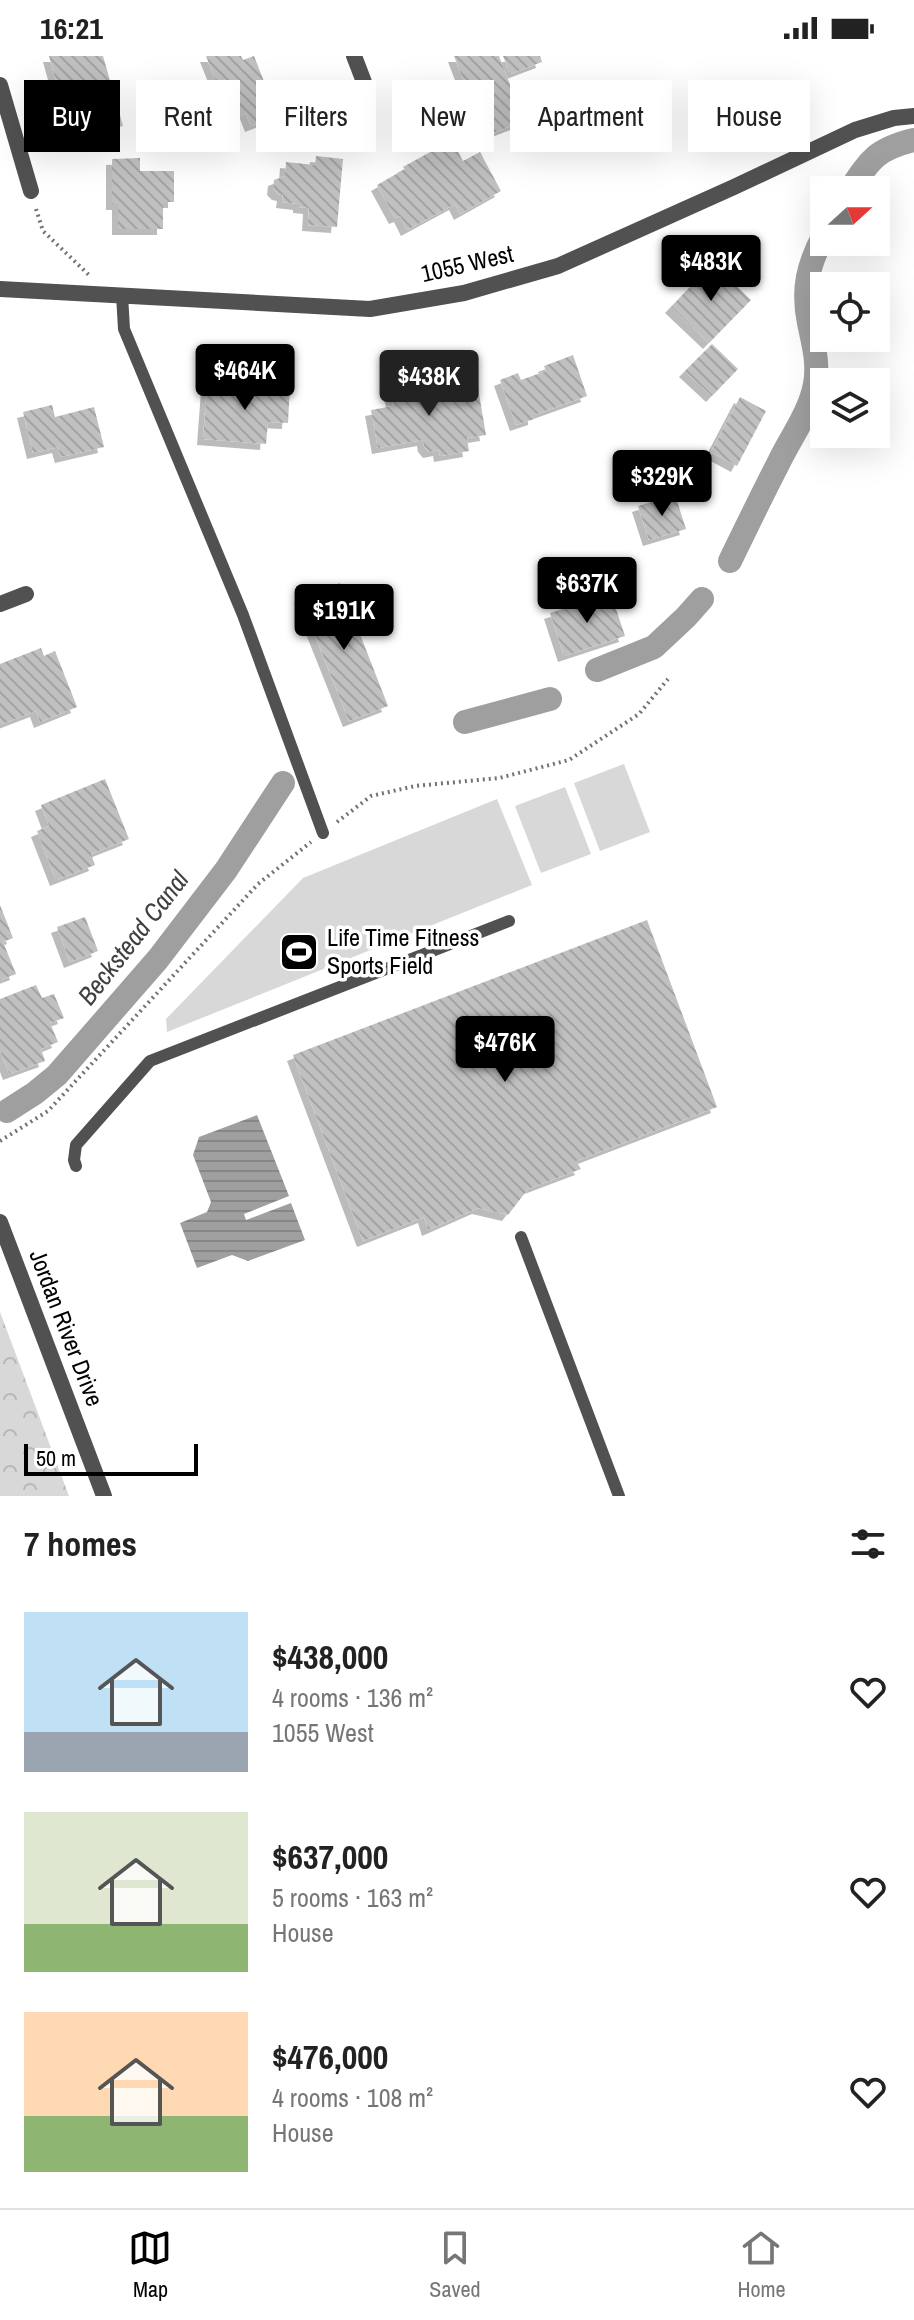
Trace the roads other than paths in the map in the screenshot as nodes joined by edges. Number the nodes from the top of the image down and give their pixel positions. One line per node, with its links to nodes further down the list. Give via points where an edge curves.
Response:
1 (354, 56): 2 (street)
2 (363, 80)
3 (0, 85): 5 (street)
4 (914, 116): 7 (street, 1055 West, via 855,130 558,266 464,293 370,309)
5 (31, 191)
6 (0, 289): 7 (street, 1055 West)
7 (114, 294): 10 (lane, via 243,615)
8 (26, 594): 9 (street)
9 (0, 604)
10 (323, 833)
11 (509, 921): 12 (lane, via 150,1061 76,1145)
12 (76, 1166)
13 (0, 1222): 15 (street, Jordan River Drive)
14 (521, 1237): 16 (lane)
15 (104, 1496)
16 (619, 1496)

